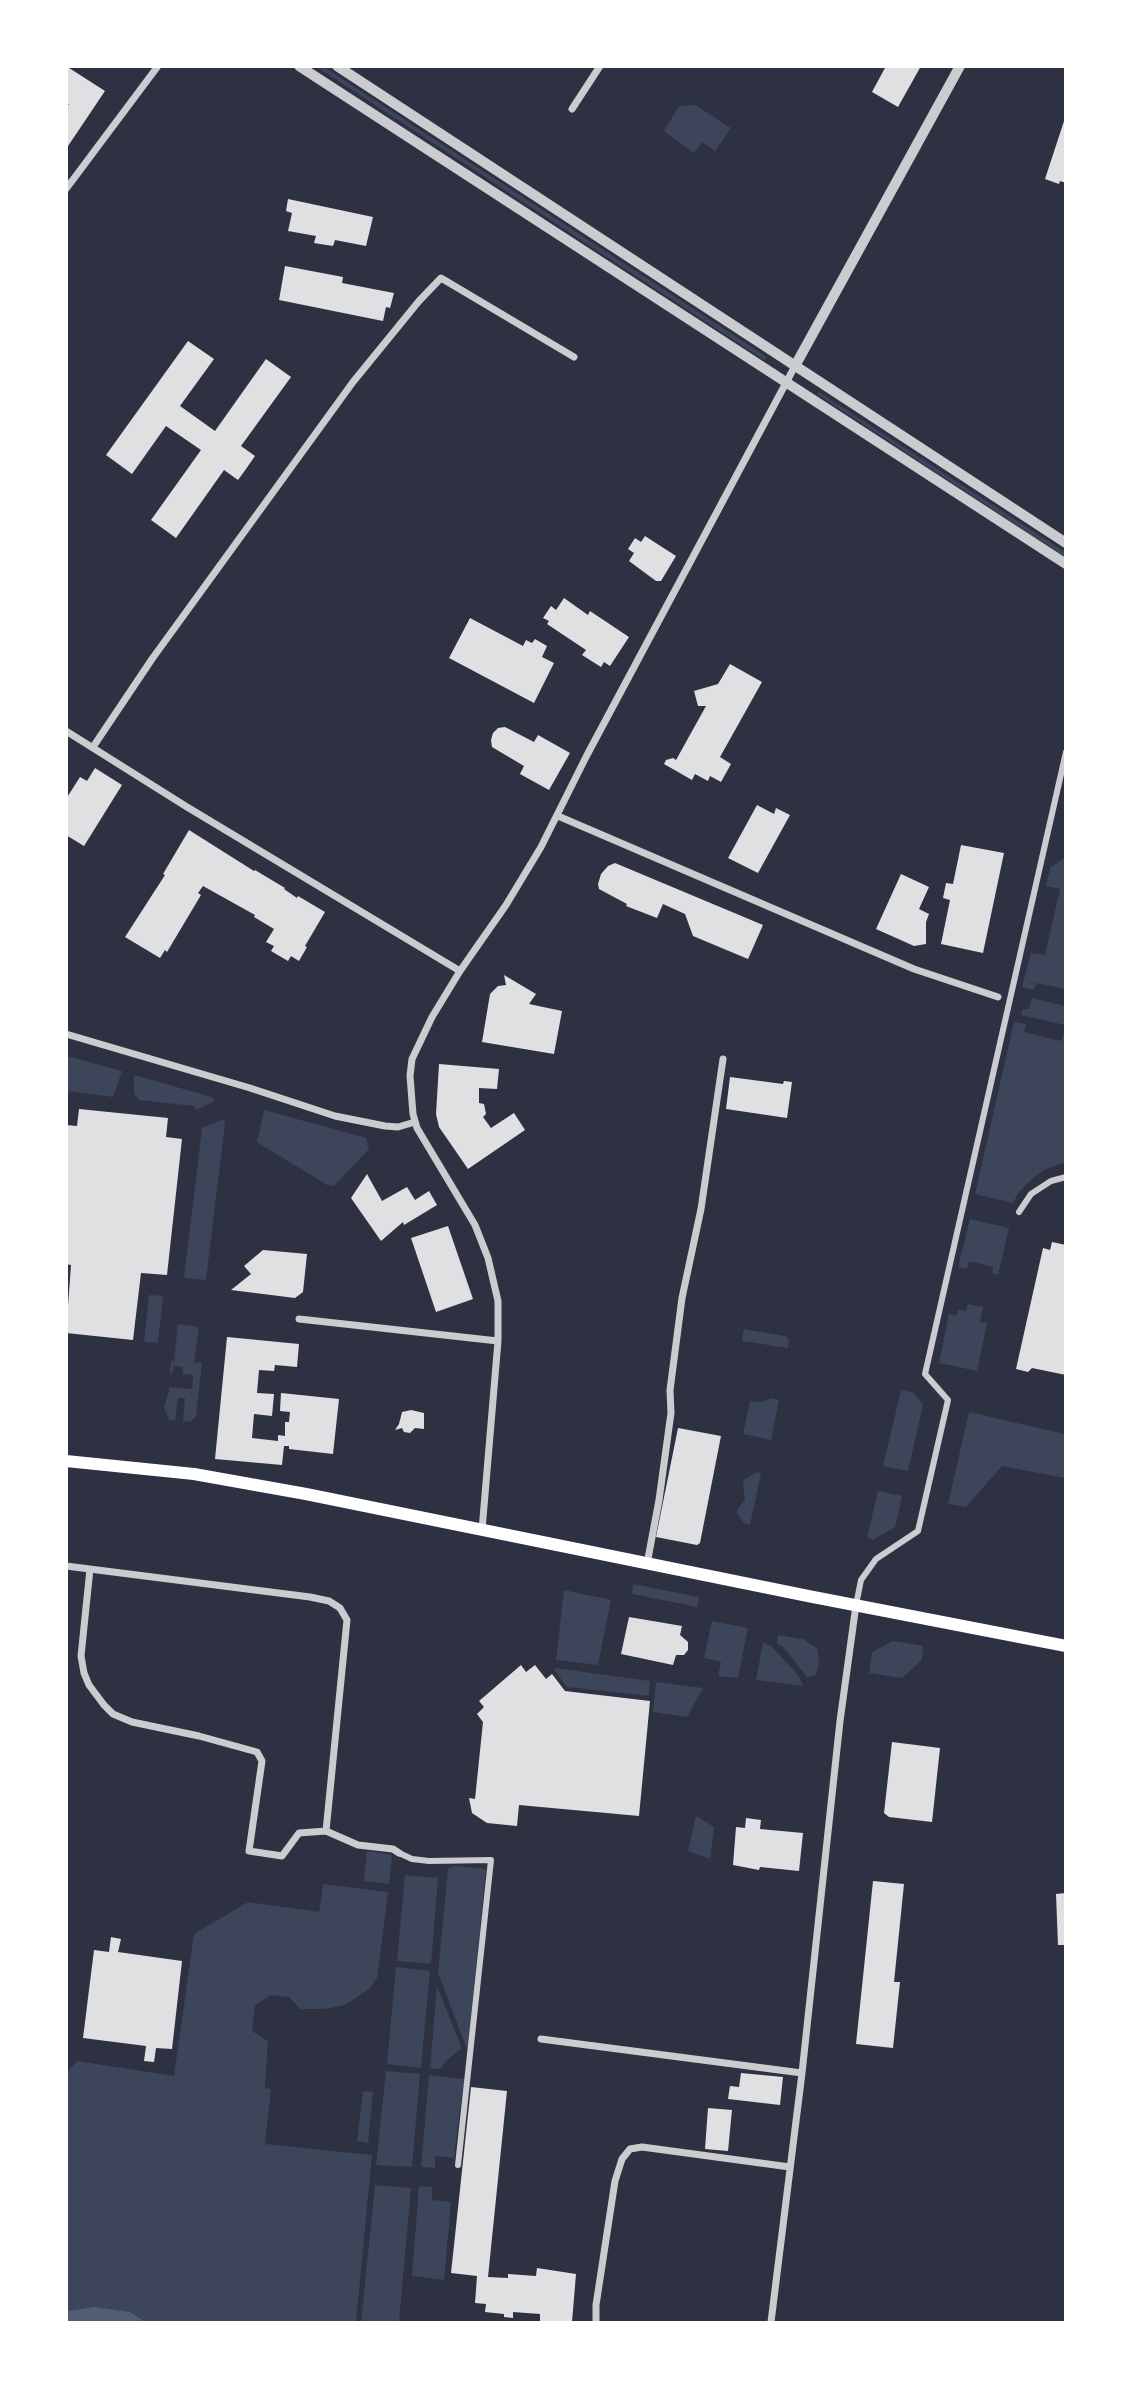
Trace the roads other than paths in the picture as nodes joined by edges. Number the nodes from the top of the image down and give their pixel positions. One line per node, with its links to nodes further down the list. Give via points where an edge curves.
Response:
1 (158, 66): 7 (street)
2 (299, 66): 10 (street)
3 (337, 66): 9 (street)
4 (600, 66): 6 (street)
5 (960, 66): 9 (street)
6 (572, 109)
7 (66, 189)
8 (574, 357): 14 (street, via 441,278 353,383)
9 (795, 366): 10 (street); 11 (street)
10 (786, 382): 12 (street); 16 (street)
11 (1066, 543)
12 (1066, 564)
13 (66, 731): 14 (street)
14 (93, 747): 17 (street)
15 (1066, 752): 31 (street, via 926,1374 948,1400 918,1531 876,1559 861,1580)
16 (558, 816): 17 (street, via 506,905); 18 (street, via 914,969)
17 (460, 971): 21 (street, via 412,1059)
18 (998, 997)
19 (66, 1034): 21 (street, via 335,1116 398,1127)
20 (723, 1059): 28 (street, via 701,1209 682,1298 671,1413)
21 (415, 1122): 25 (street, via 475,1225 488,1258 498,1301)
22 (1066, 1177): 23 (street, via 1031,1194)
23 (1019, 1212)
24 (299, 1320): 25 (street)
25 (498, 1341): 27 (street)
26 (66, 1461): 27 (main road, via 194,1474)
27 (482, 1530): 28 (main road)
28 (647, 1564): 31 (main road)
29 (66, 1566): 30 (street)
30 (90, 1569): 33 (street, via 310,1597 340,1608 347,1620); 33 (street, via 81,1656 84,1674 104,1705 132,1722 257,1752 262,1760 249,1851 282,1856 299,1833)
31 (856, 1605): 32 (main road); 36 (street)
32 (1066, 1646)
33 (326, 1831): 34 (street, via 358,1845)
34 (399, 1853): 37 (street, via 429,1861 491,1860)
35 (541, 2039): 36 (street)
36 (802, 2073): 38 (street)
37 (458, 2165)
38 (790, 2167): 39 (street, via 630,2149 615,2181); 40 (street)
39 (596, 2322)
40 (771, 2322)

